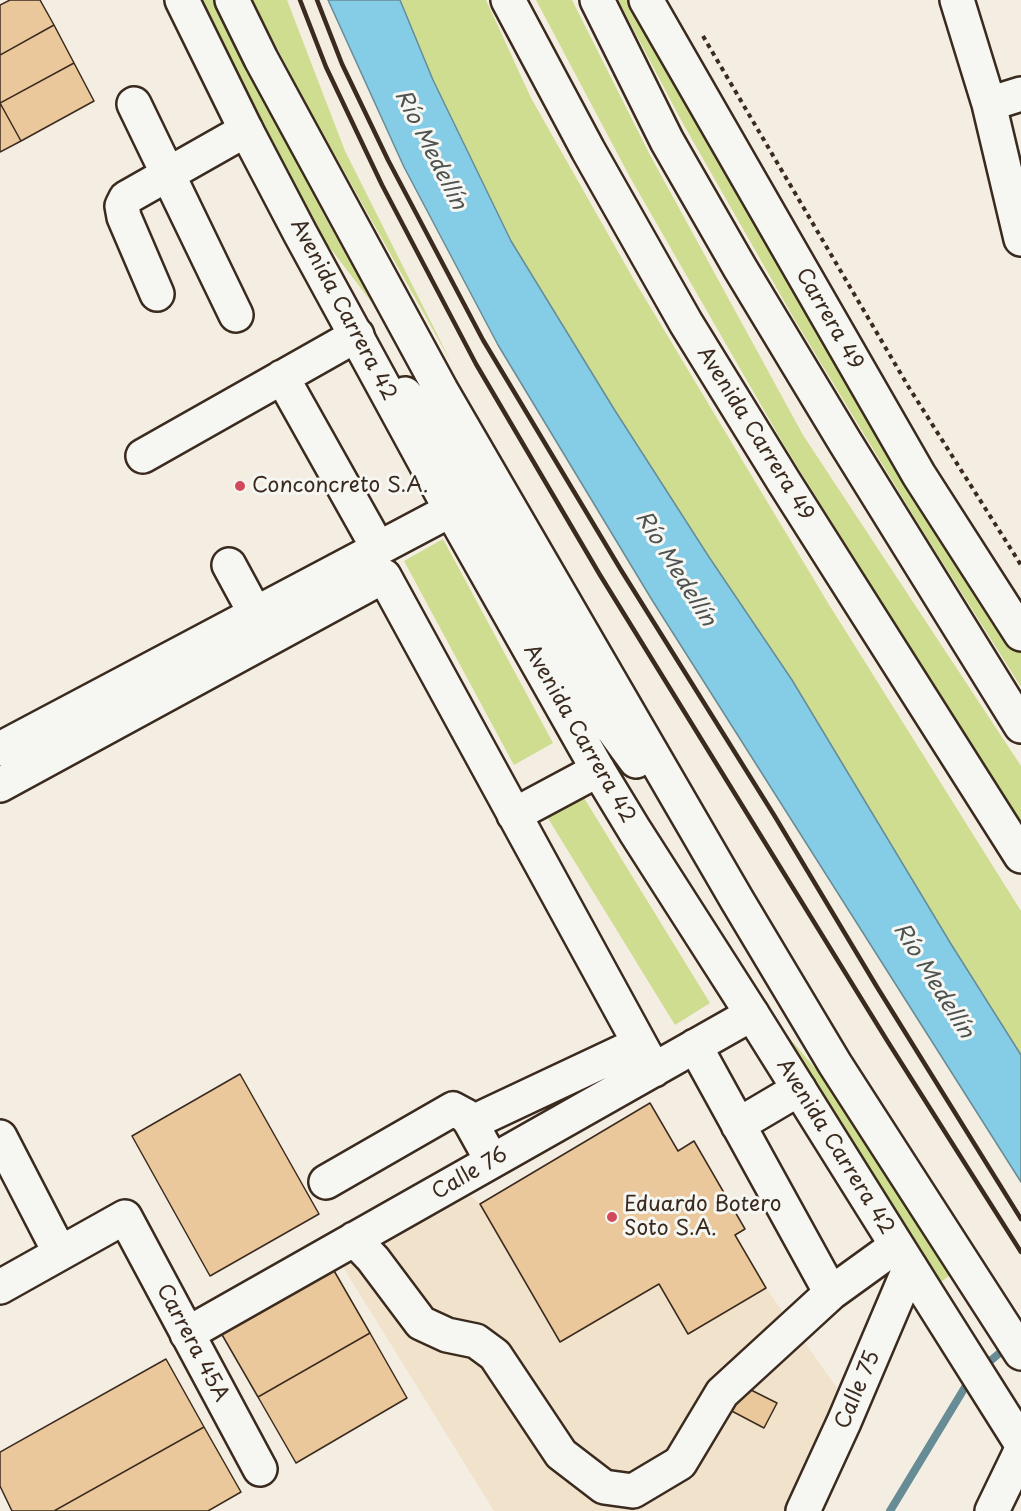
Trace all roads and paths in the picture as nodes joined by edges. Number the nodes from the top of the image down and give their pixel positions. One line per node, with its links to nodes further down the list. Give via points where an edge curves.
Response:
1 (182, 0): 11 (main road, Avenida Carrera 42)
2 (232, 0): 31 (main road, via 441,390)
3 (508, 0): 30 (main road, Avenida Carrera 49, via 686,323)
4 (597, 0): 25 (main road, via 667,141 740,268)
5 (646, 0): 24 (main road, Carrera 49, via 919,475)
6 (957, 0): 10 (main road)
7 (708, 43): 21 (path, via 908,386)
8 (1021, 94): 10 (main road)
9 (134, 104): 12 (main road)
10 (989, 104): 13 (main road)
11 (246, 130): 12 (main road); 16 (main road, Avenida Carrera 42)
12 (167, 174): 14 (main road, via 126,198 122,206); 15 (main road)
13 (1021, 239)
14 (158, 294)
15 (236, 315)
16 (357, 335): 17 (main road); 19 (main road, Avenida Carrera 42); 31 (main road, via 436,432 606,720)
17 (282, 377): 18 (main road); 20 (main road)
18 (143, 456)
19 (451, 510): 20 (main road); 27 (main road, Avenida Carrera 42)
20 (378, 548): 23 (main road)
21 (1021, 565)
22 (229, 566): 23 (main road)
23 (255, 613): 26 (main road)
24 (1021, 634)
25 (1021, 726)
26 (0, 749)
27 (594, 763): 29 (main road); 32 (main road, Avenida Carrera 42)
28 (0, 785): 29 (main road, via 384,576)
29 (510, 807): 34 (main road)
30 (1021, 856)
31 (737, 900): 47 (main road, via 835,1064)
32 (752, 1014): 33 (main road, Calle 76); 35 (main road, Avenida Carrera 42)
33 (695, 1046): 34 (main road, Calle 76); 37 (main road)
34 (646, 1057): 36 (main road); 39 (main road, Calle 76)
35 (799, 1089): 37 (main road); 43 (main road, Avenida Carrera 42)
36 (471, 1123): 39 (main road); 40 (main road, via 453,1109)
37 (738, 1125): 45 (main road)
38 (0, 1137): 42 (main road)
39 (492, 1161): 41 (main road, Calle 76)
40 (326, 1182)
41 (354, 1239): 45 (main road, via 421,1323 447,1335 476,1341 495,1355 561,1454 604,1487 633,1491 680,1463 722,1393); 46 (main road, Calle 76)
42 (60, 1253): 44 (main road); 46 (main road, Carrera 45A, via 125,1217)
43 (903, 1256): 45 (main road); 48 (main road, Avenida Carrera 42); 51 (main road, Calle 75, via 844,1422)
44 (0, 1287)
45 (831, 1293)
46 (187, 1334): 50 (main road, Carrera 45A)
47 (1021, 1353)
48 (1021, 1443)
49 (1021, 1451): 52 (main road)
50 (260, 1469)
51 (803, 1511)
52 (992, 1511)

